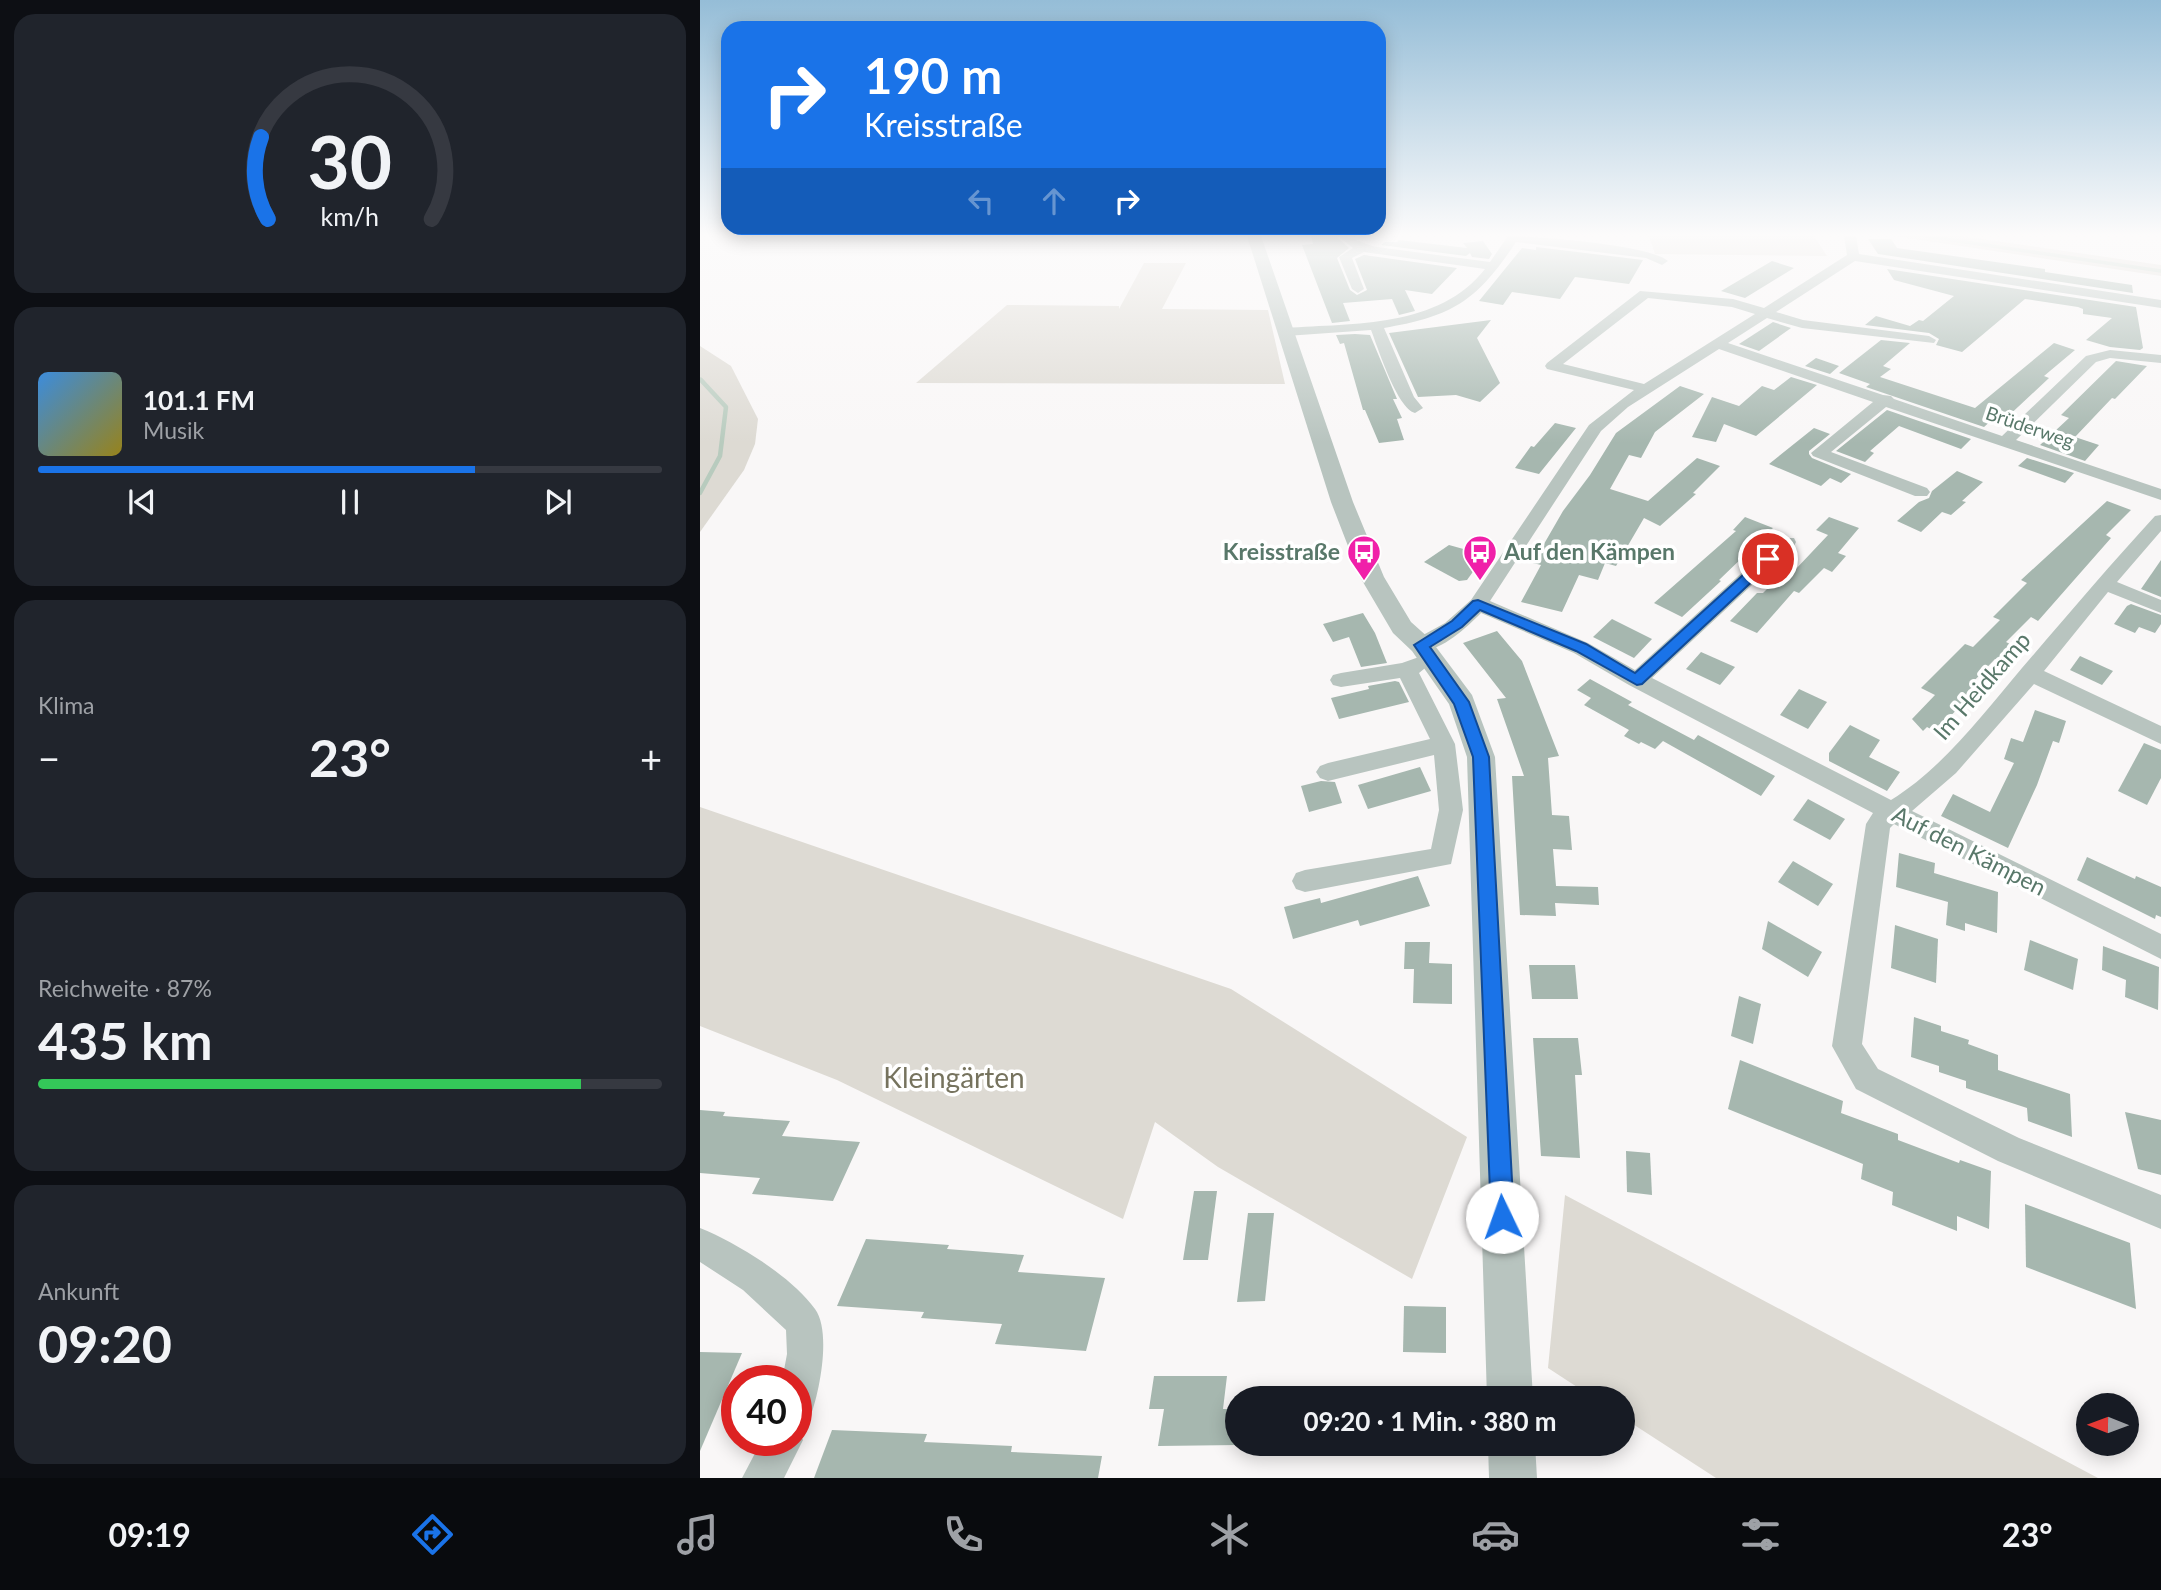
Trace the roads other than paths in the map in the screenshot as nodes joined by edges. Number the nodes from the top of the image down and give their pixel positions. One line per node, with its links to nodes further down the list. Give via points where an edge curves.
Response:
1 (1277, 305): 8 (street)
2 (1443, 305): 7 (street)
3 (1632, 305): 12 (street, via 1552,366)
4 (1740, 305): 6 (street)
5 (1779, 305): 6 (street)
6 (1767, 313): 9 (street, via 1802,324); 10 (street)
7 (1375, 324): 8 (street); 14 (street)
8 (1286, 332): 23 (street, via 1372,577)
9 (1929, 340)
10 (1717, 344): 12 (street); 13 (street, Brüderweg)
11 (2161, 359): 15 (street, via 2110,354 2091,359)
12 (1647, 389): 21 (street, via 1595,428)
13 (1886, 400): 15 (street, Brüderweg); 16 (street, via 1819,453)
14 (1415, 408)
15 (2006, 441): 17 (street, Brüderweg)
16 (1921, 492)
17 (2161, 495)
18 (2161, 520): 20 (street, Im Heidkamp)
19 (1787, 542): 26 (street)
20 (2103, 583): 22 (street); 24 (street, Im Heidkamp)
21 (1478, 604): 23 (street); 26 (street, Auf den Kämpen, via 1581,648)
22 (2161, 607)
23 (1420, 658): 25 (street); 28 (street); 36 (street, via 1462,702 1481,757)
24 (2030, 673): 27 (street); 30 (street, Im Heidkamp, via 1946,768 1911,800)
25 (1341, 680)
26 (1637, 680): 30 (street, Auf den Kämpen)
27 (2161, 736)
28 (1444, 744): 29 (street); 31 (street, via 1451,810 1443,857)
29 (1328, 772)
30 (1890, 811): 32 (street, Auf den Kämpen); 33 (street, via 1878,824 1847,1046 1867,1079 2009,1150)
31 (1305, 881)
32 (2161, 947)
33 (2161, 1212)
34 (700, 1245): 35 (street, via 719,1252 766,1287 803,1322)
35 (803, 1365)
36 (1509, 1386)
37 (775, 1456): 39 (street)
38 (1512, 1456): 40 (street)
39 (762, 1478)
40 (1513, 1478)

